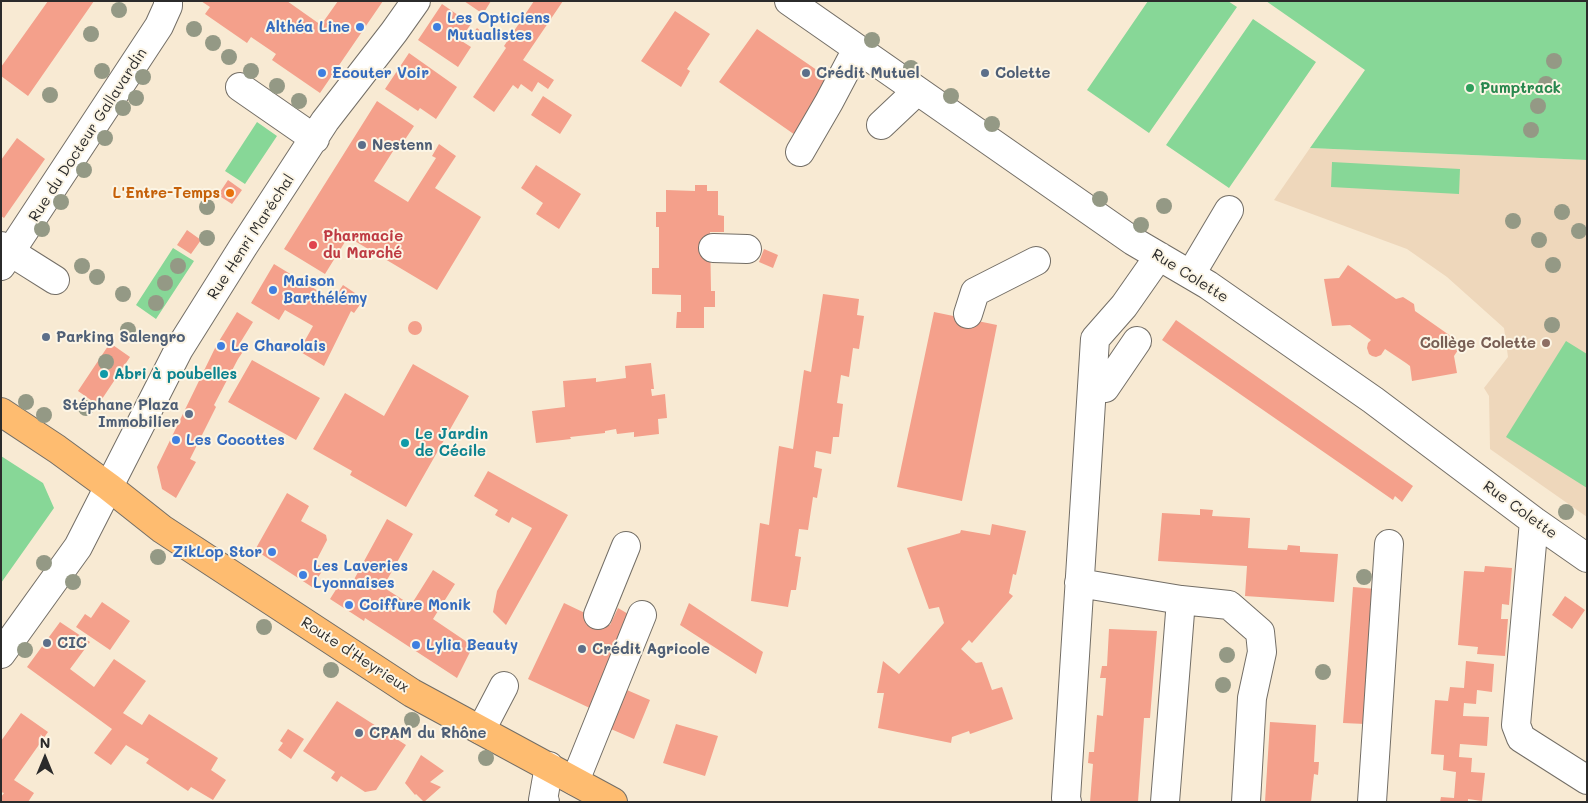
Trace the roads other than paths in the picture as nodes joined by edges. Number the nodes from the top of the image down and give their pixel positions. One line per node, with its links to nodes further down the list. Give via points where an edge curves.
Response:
1 (416, 1): 8 (street, Rue Henri Maréchal)
2 (789, 1): 4 (street, Rue Colette)
3 (166, 3): 13 (street, Rue du Docteur Gallavardin, via 158,26)
4 (857, 49): 6 (street, Rue Colette); 9 (street)
5 (240, 87): 8 (street)
6 (917, 91): 7 (street); 14 (street, Rue Colette)
7 (880, 125)
8 (314, 139): 22 (street, Rue Henri Maréchal, via 179,349)
9 (800, 152)
10 (1228, 210): 16 (street)
11 (713, 248): 12 (street)
12 (747, 249)
13 (4, 255): 17 (street)
14 (1159, 256): 16 (street, Rue Colette); 20 (street, via 1124,306 1095,339)
15 (1036, 261): 18 (street, via 975,292)
16 (1191, 274): 23 (street, Rue Colette, via 1374,400)
17 (55, 280)
18 (968, 314)
19 (1137, 341): 20 (street)
20 (1099, 379): 27 (street)
21 (1, 412): 22 (main road, Route d'Heyrieux)
22 (109, 487): 31 (street, Rue Henri Maréchal, via 78,547); 33 (main road, Route d'Heyrieux, via 162,529 403,687)
23 (1534, 521): 26 (street, Rue Colette); 36 (street, via 1516,725 1521,738)
24 (1389, 544): 42 (street)
25 (626, 546): 29 (street)
26 (1587, 558)
27 (1078, 583): 28 (street); 39 (street)
28 (1181, 600): 40 (street); 41 (street, via 1229,605 1260,632 1262,652 1252,698)
29 (598, 615)
30 (642, 615): 35 (street)
31 (1, 654)
32 (504, 686): 33 (street)
33 (481, 730): 34 (main road, Route d'Heyrieux)
34 (549, 766): 35 (main road, Route d'Heyrieux); 37 (street)
35 (575, 780): 38 (main road, Route d'Heyrieux)
36 (1587, 780)
37 (544, 802)
38 (612, 802)
39 (1067, 802)
40 (1165, 802)
41 (1246, 802)
42 (1372, 802)

